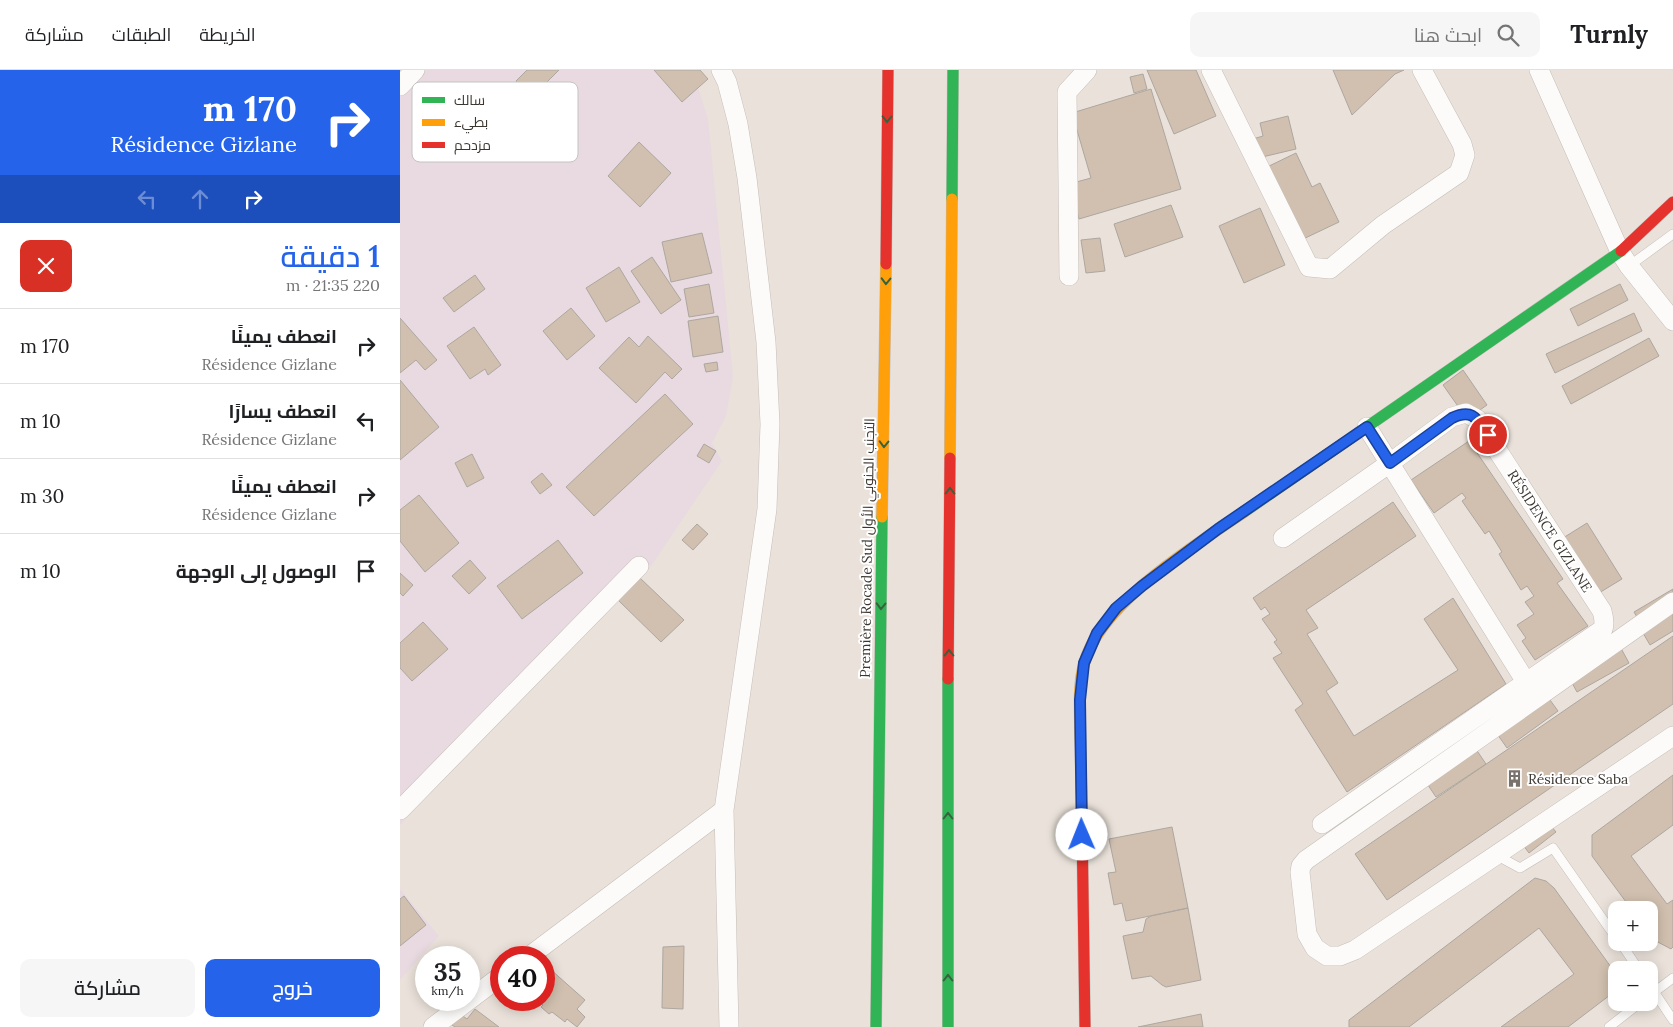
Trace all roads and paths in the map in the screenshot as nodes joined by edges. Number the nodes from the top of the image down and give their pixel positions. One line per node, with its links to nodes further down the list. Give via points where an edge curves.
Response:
1 (415, 70): 9 (street)
2 (721, 70): 23 (street, via 738,124 747,178 766,342 770,424 767,509)
3 (888, 70): 36 (main road, Première Rocade Sud التجنب الجنوبي الأول, one-way to 36)
4 (953, 70): 37 (main road, one-way to 4)
5 (1086, 70): 13 (street, via 1067,92)
6 (1211, 70): 7 (street, via 1309,267 1330,269 1383,225 1459,172 1465,155 1462,144)
7 (1422, 70)
8 (1539, 70): 12 (street)
9 (400, 86)
10 (1673, 202): 12 (main road)
11 (1673, 234): 12 (lane)
12 (1624, 259): 14 (street); 15 (main road)
13 (1069, 276)
14 (1673, 321)
15 (1367, 427): 16 (street); 38 (main road, via 1218,529 1142,586 1116,608 1097,633 1084,663 1080,700)
16 (1390, 463): 17 (street, RÉSIDENCE GIZLANE); 20 (street); 20 (street, RÉSIDENCE GIZLANE, via 1452,418 1466,413 1472,415 1483,427 1602,611 1603,629)
17 (1283, 538)
18 (639, 566): 22 (street)
19 (1673, 602): 25 (street, via 1306,860 1300,872 1307,934 1316,948 1328,956 1340,956 1355,950)
20 (1526, 682): 24 (street, RÉSIDENCE GIZLANE)
21 (1673, 736): 25 (street)
22 (400, 810)
23 (724, 810): 27 (street); 35 (street)
24 (1322, 824)
25 (1495, 855): 26 (lane, via 1520,868 1553,848)
26 (1608, 927)
27 (543, 946)
28 (1673, 978): 30 (lane)
29 (490, 984): 34 (street)
30 (1658, 989)
31 (1658, 1001): 33 (lane)
32 (1629, 1011): 39 (lane)
33 (1673, 1020)
34 (433, 1027)
35 (729, 1027)
36 (876, 1027)
37 (948, 1027)
38 (1085, 1027)
39 (1609, 1027)

